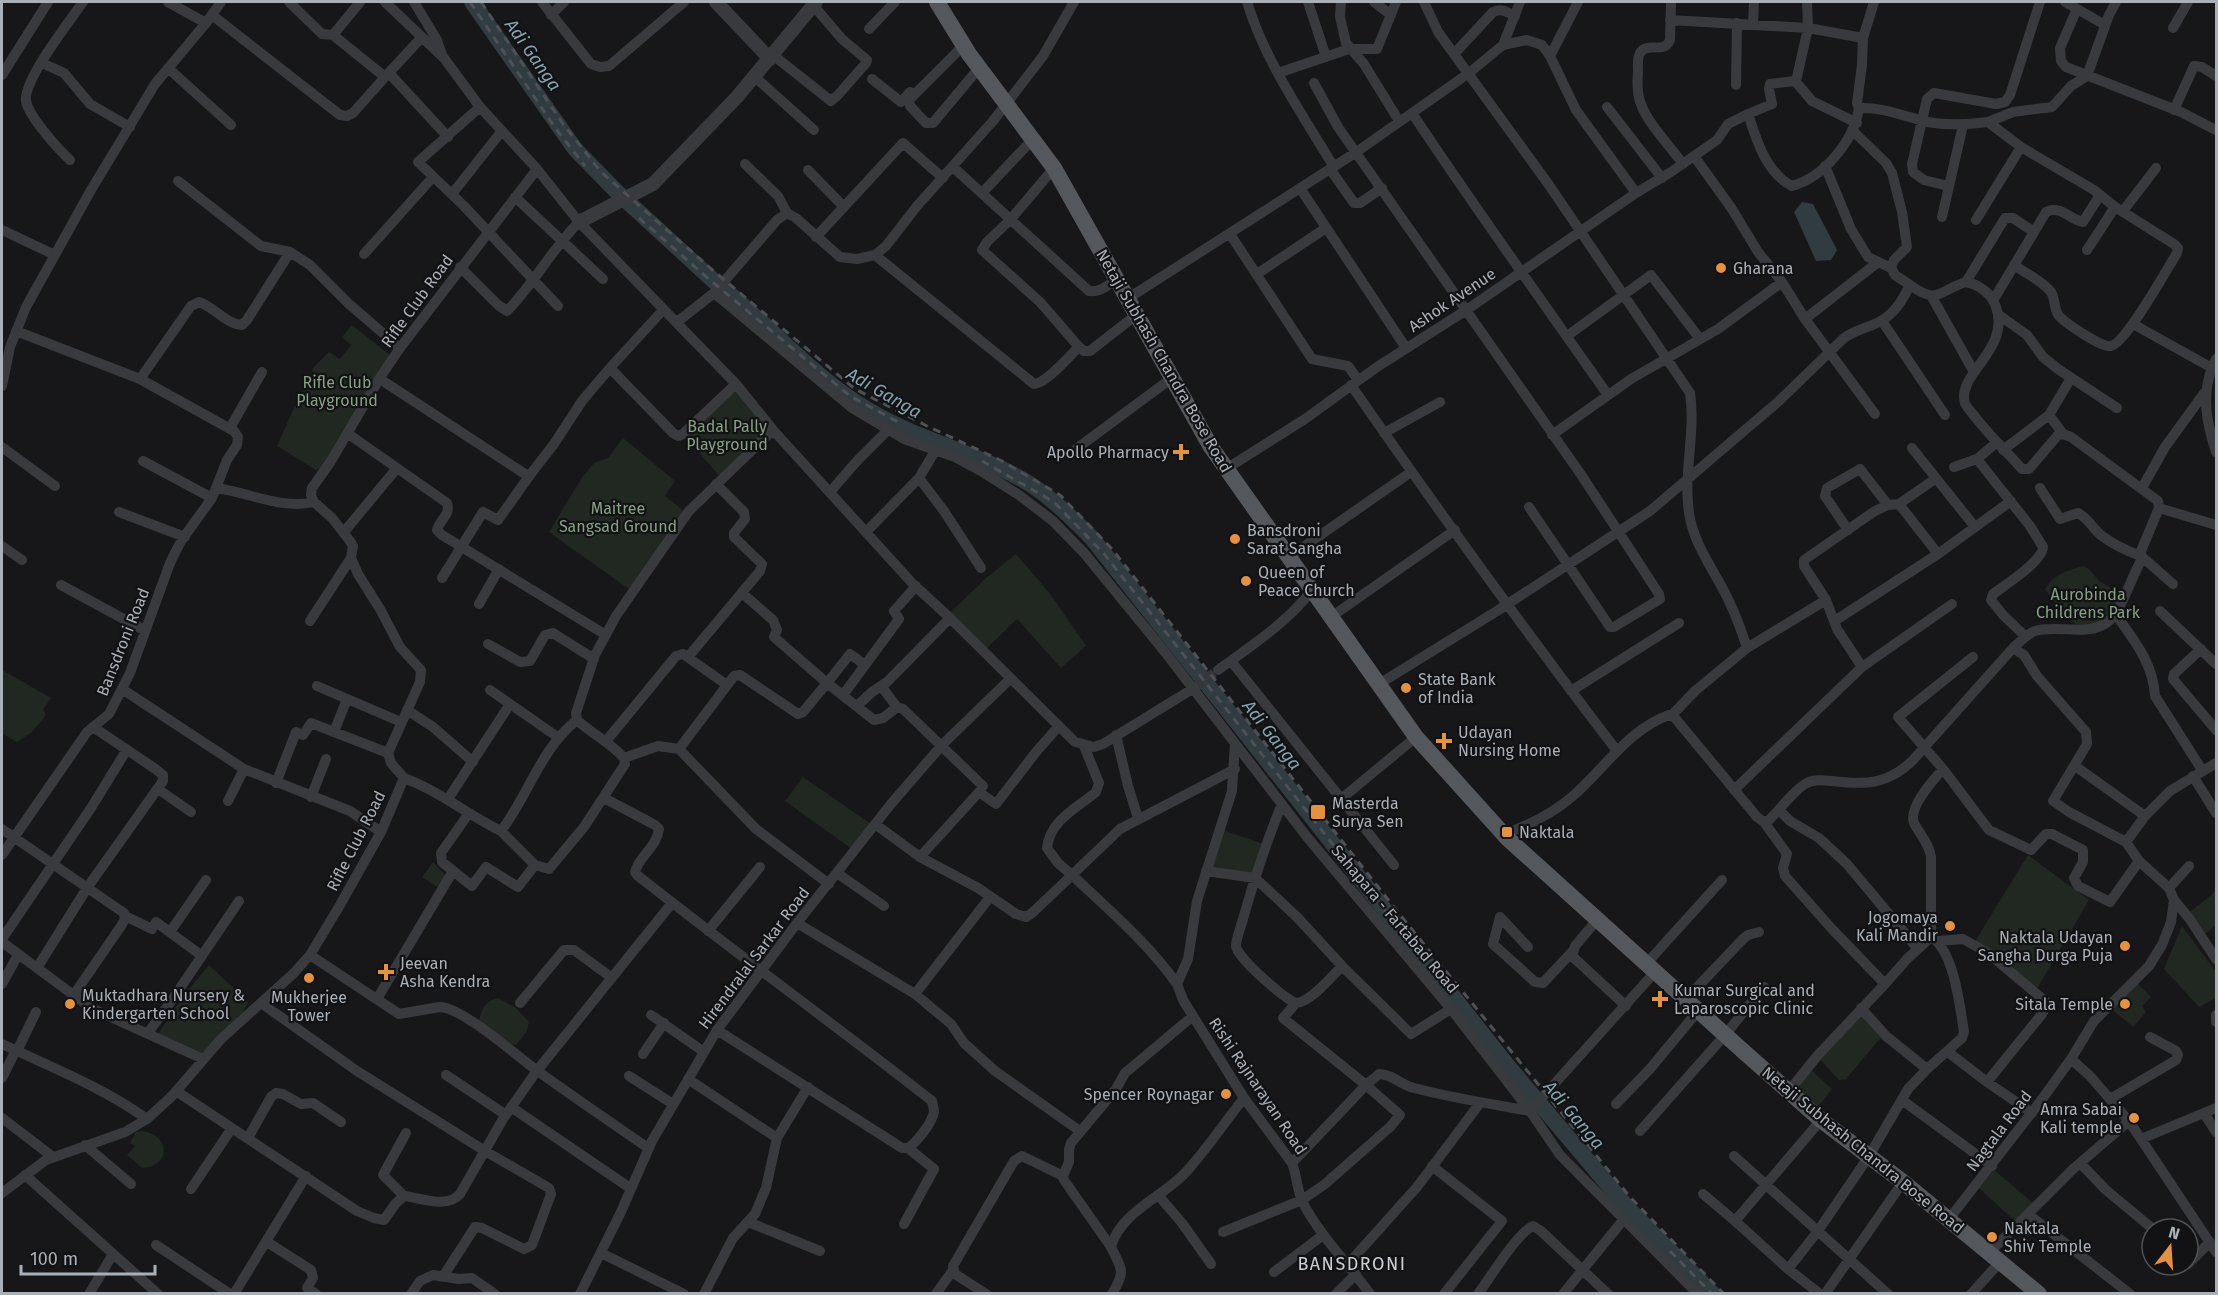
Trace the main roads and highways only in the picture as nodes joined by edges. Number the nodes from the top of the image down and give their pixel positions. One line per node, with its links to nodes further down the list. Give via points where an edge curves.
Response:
1 (937, 2): 2 (main road, Netaji Subhash Chandra Bose Road, via 1054,168 1211,447 1416,737 1504,834 1650,968 1821,1120 1904,1182)
2 (2036, 1292)

